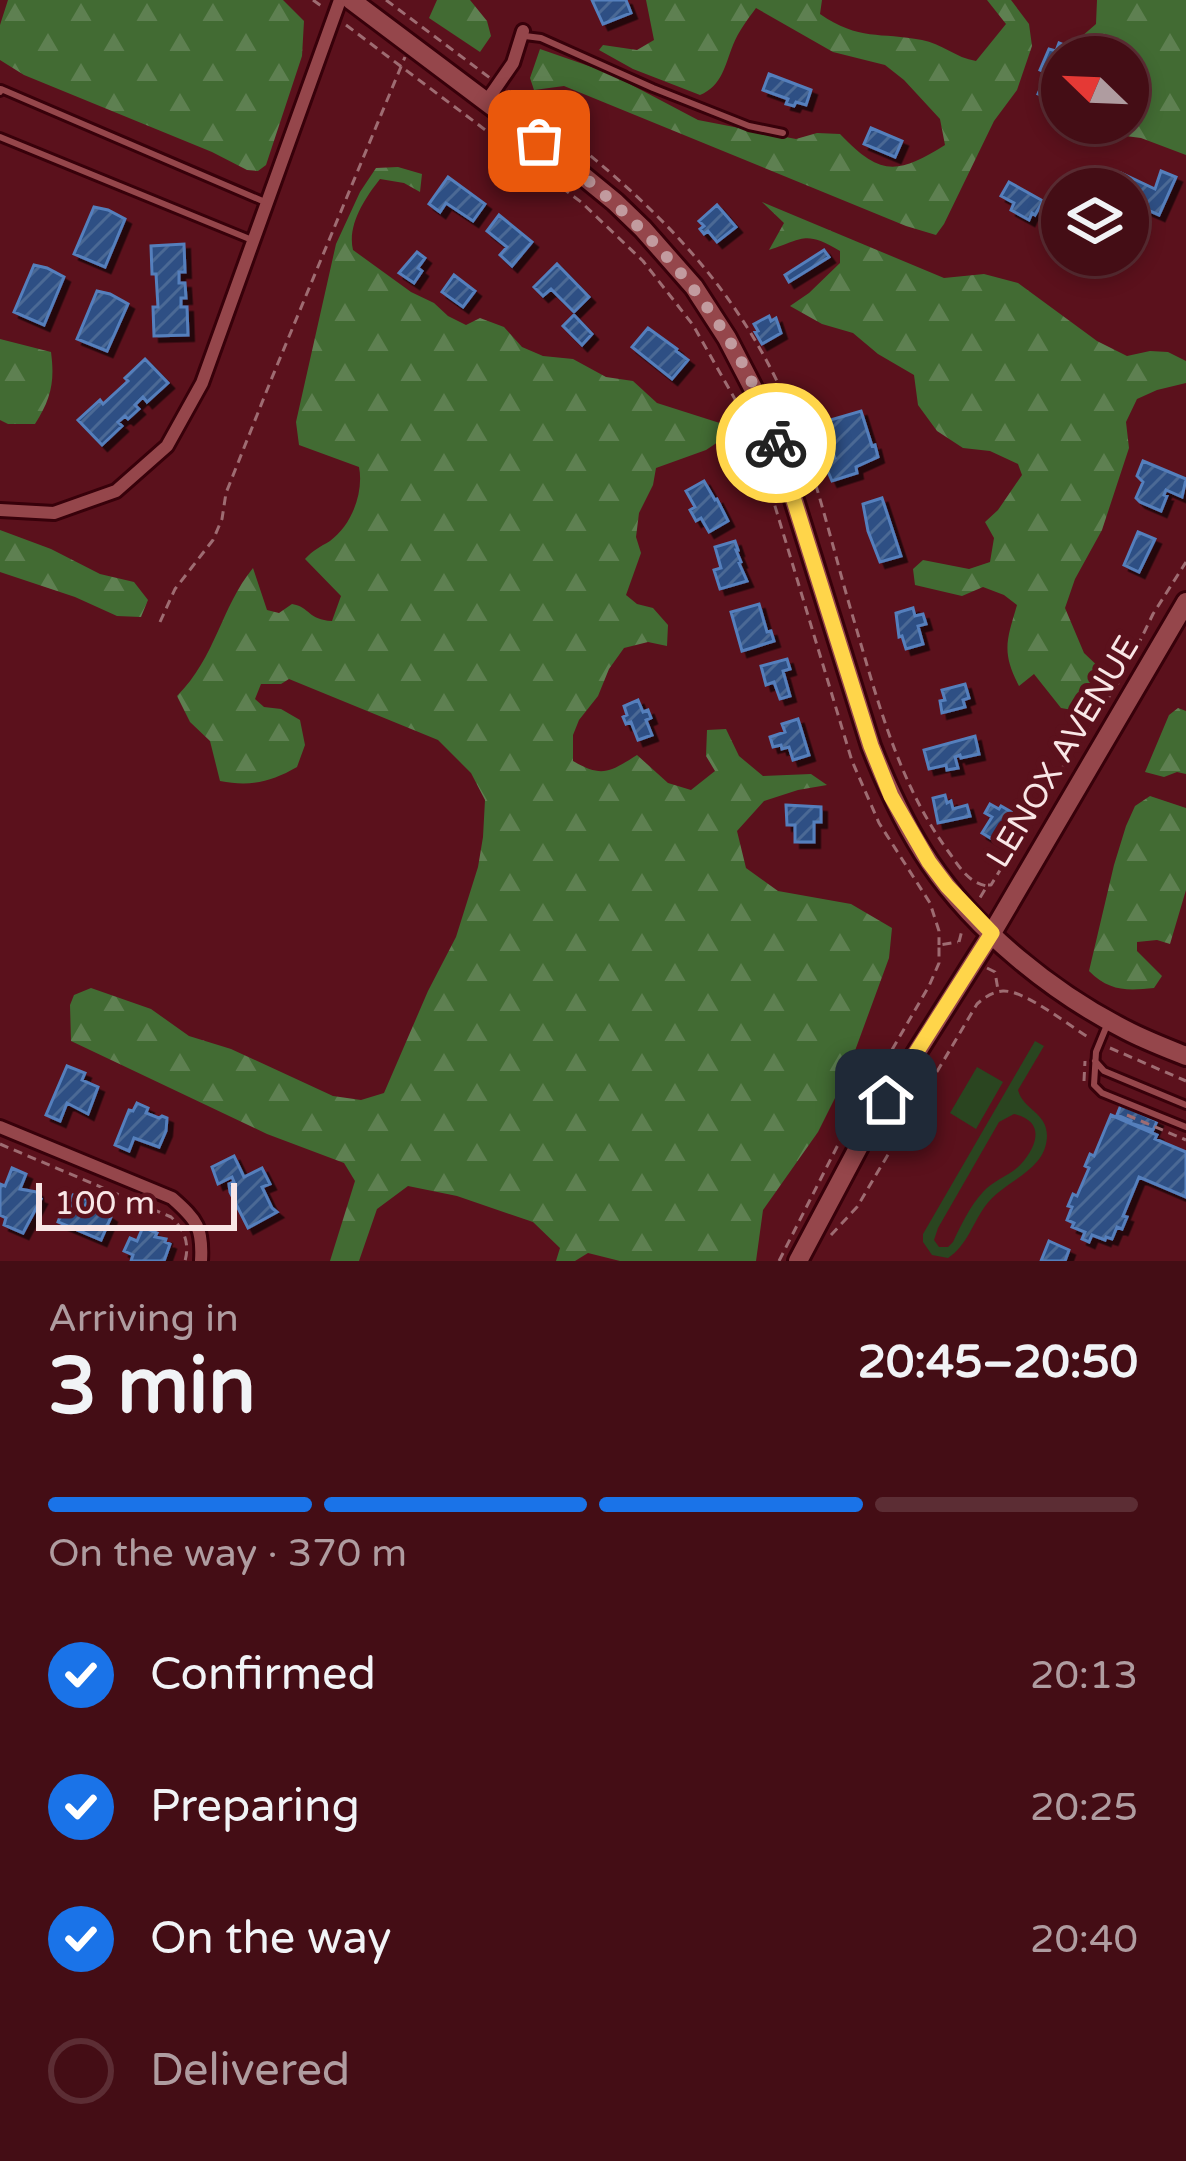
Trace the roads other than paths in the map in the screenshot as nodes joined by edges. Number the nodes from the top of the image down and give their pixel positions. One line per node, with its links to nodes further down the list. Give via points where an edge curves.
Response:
1 (340, 0): 8 (street)
2 (351, 0): 5 (street)
3 (522, 34): 5 (street); 6 (lane)
4 (0, 92): 8 (lane)
5 (487, 102): 12 (street, via 643,229 727,338 768,417 891,796 929,862)
6 (783, 133)
7 (0, 137): 9 (lane)
8 (268, 203): 9 (street)
9 (254, 241): 10 (street, via 202,383 167,446 116,491 55,513)
10 (0, 510)
11 (1186, 602): 12 (street, LENOX AVENUE)
12 (992, 933): 13 (street, via 1063,994); 20 (street, LENOX AVENUE, via 876,1116)
13 (1109, 1020): 14 (street); 15 (lane)
14 (1186, 1056)
15 (1095, 1061): 16 (lane); 18 (lane, via 1094,1085 1102,1093)
16 (1186, 1105)
17 (0, 1127): 19 (street, via 172,1198 202,1236)
18 (1186, 1127)
19 (201, 1261)
20 (798, 1261)

